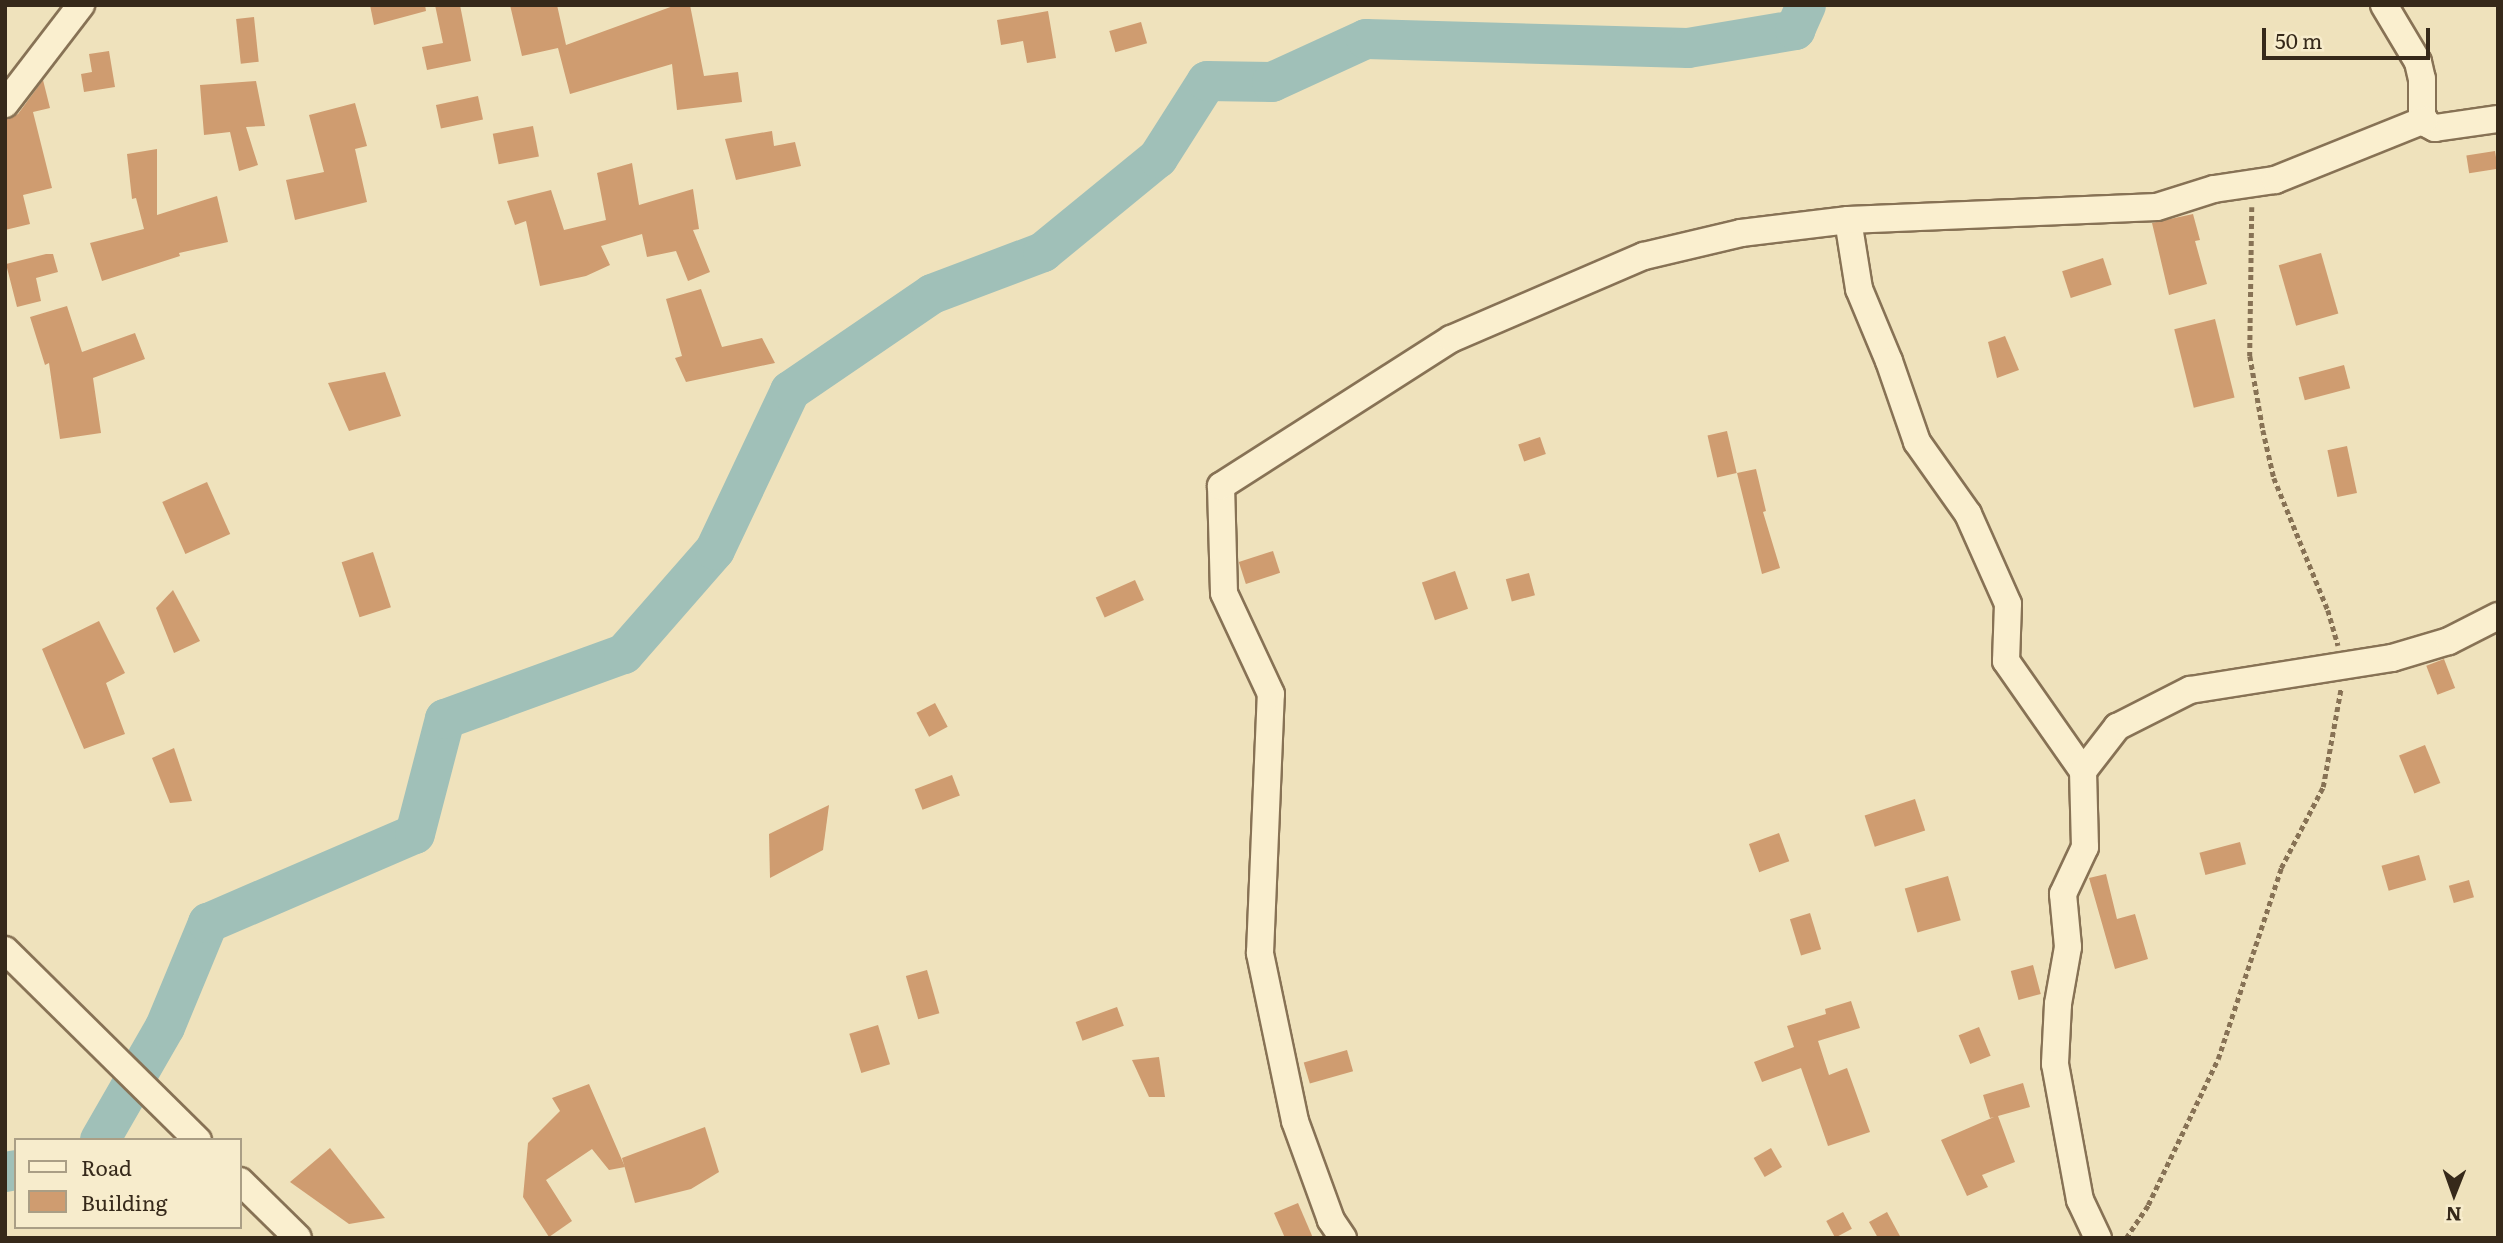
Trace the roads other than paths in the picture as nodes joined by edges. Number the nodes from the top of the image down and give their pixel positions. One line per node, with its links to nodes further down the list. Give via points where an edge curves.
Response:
1 (81, 5): 3 (street)
2 (2384, 5): 5 (street, via 2418,62)
3 (5, 104)
4 (2498, 119): 5 (street, via 2435,128)
5 (2424, 120): 6 (street, via 2275,180 2214,189 2157,207)
6 (1848, 220): 8 (street, via 1859,289 1917,442 1968,514 2008,604 2006,661); 13 (street, via 1741,233 1632,261 1451,339 1221,486 1224,593 1271,694 1260,953 1295,1121 1331,1220)
7 (2498, 616): 8 (street, via 2449,641 2344,668 2190,690 2117,727)
8 (2083, 771): 14 (street, via 2085,847 2063,894 2068,947 2058,1004 2055,1064 2080,1200)
9 (5, 950): 10 (street)
10 (196, 1138)
11 (242, 1183): 12 (street)
12 (298, 1238)
13 (1343, 1238)
14 (2098, 1238)

